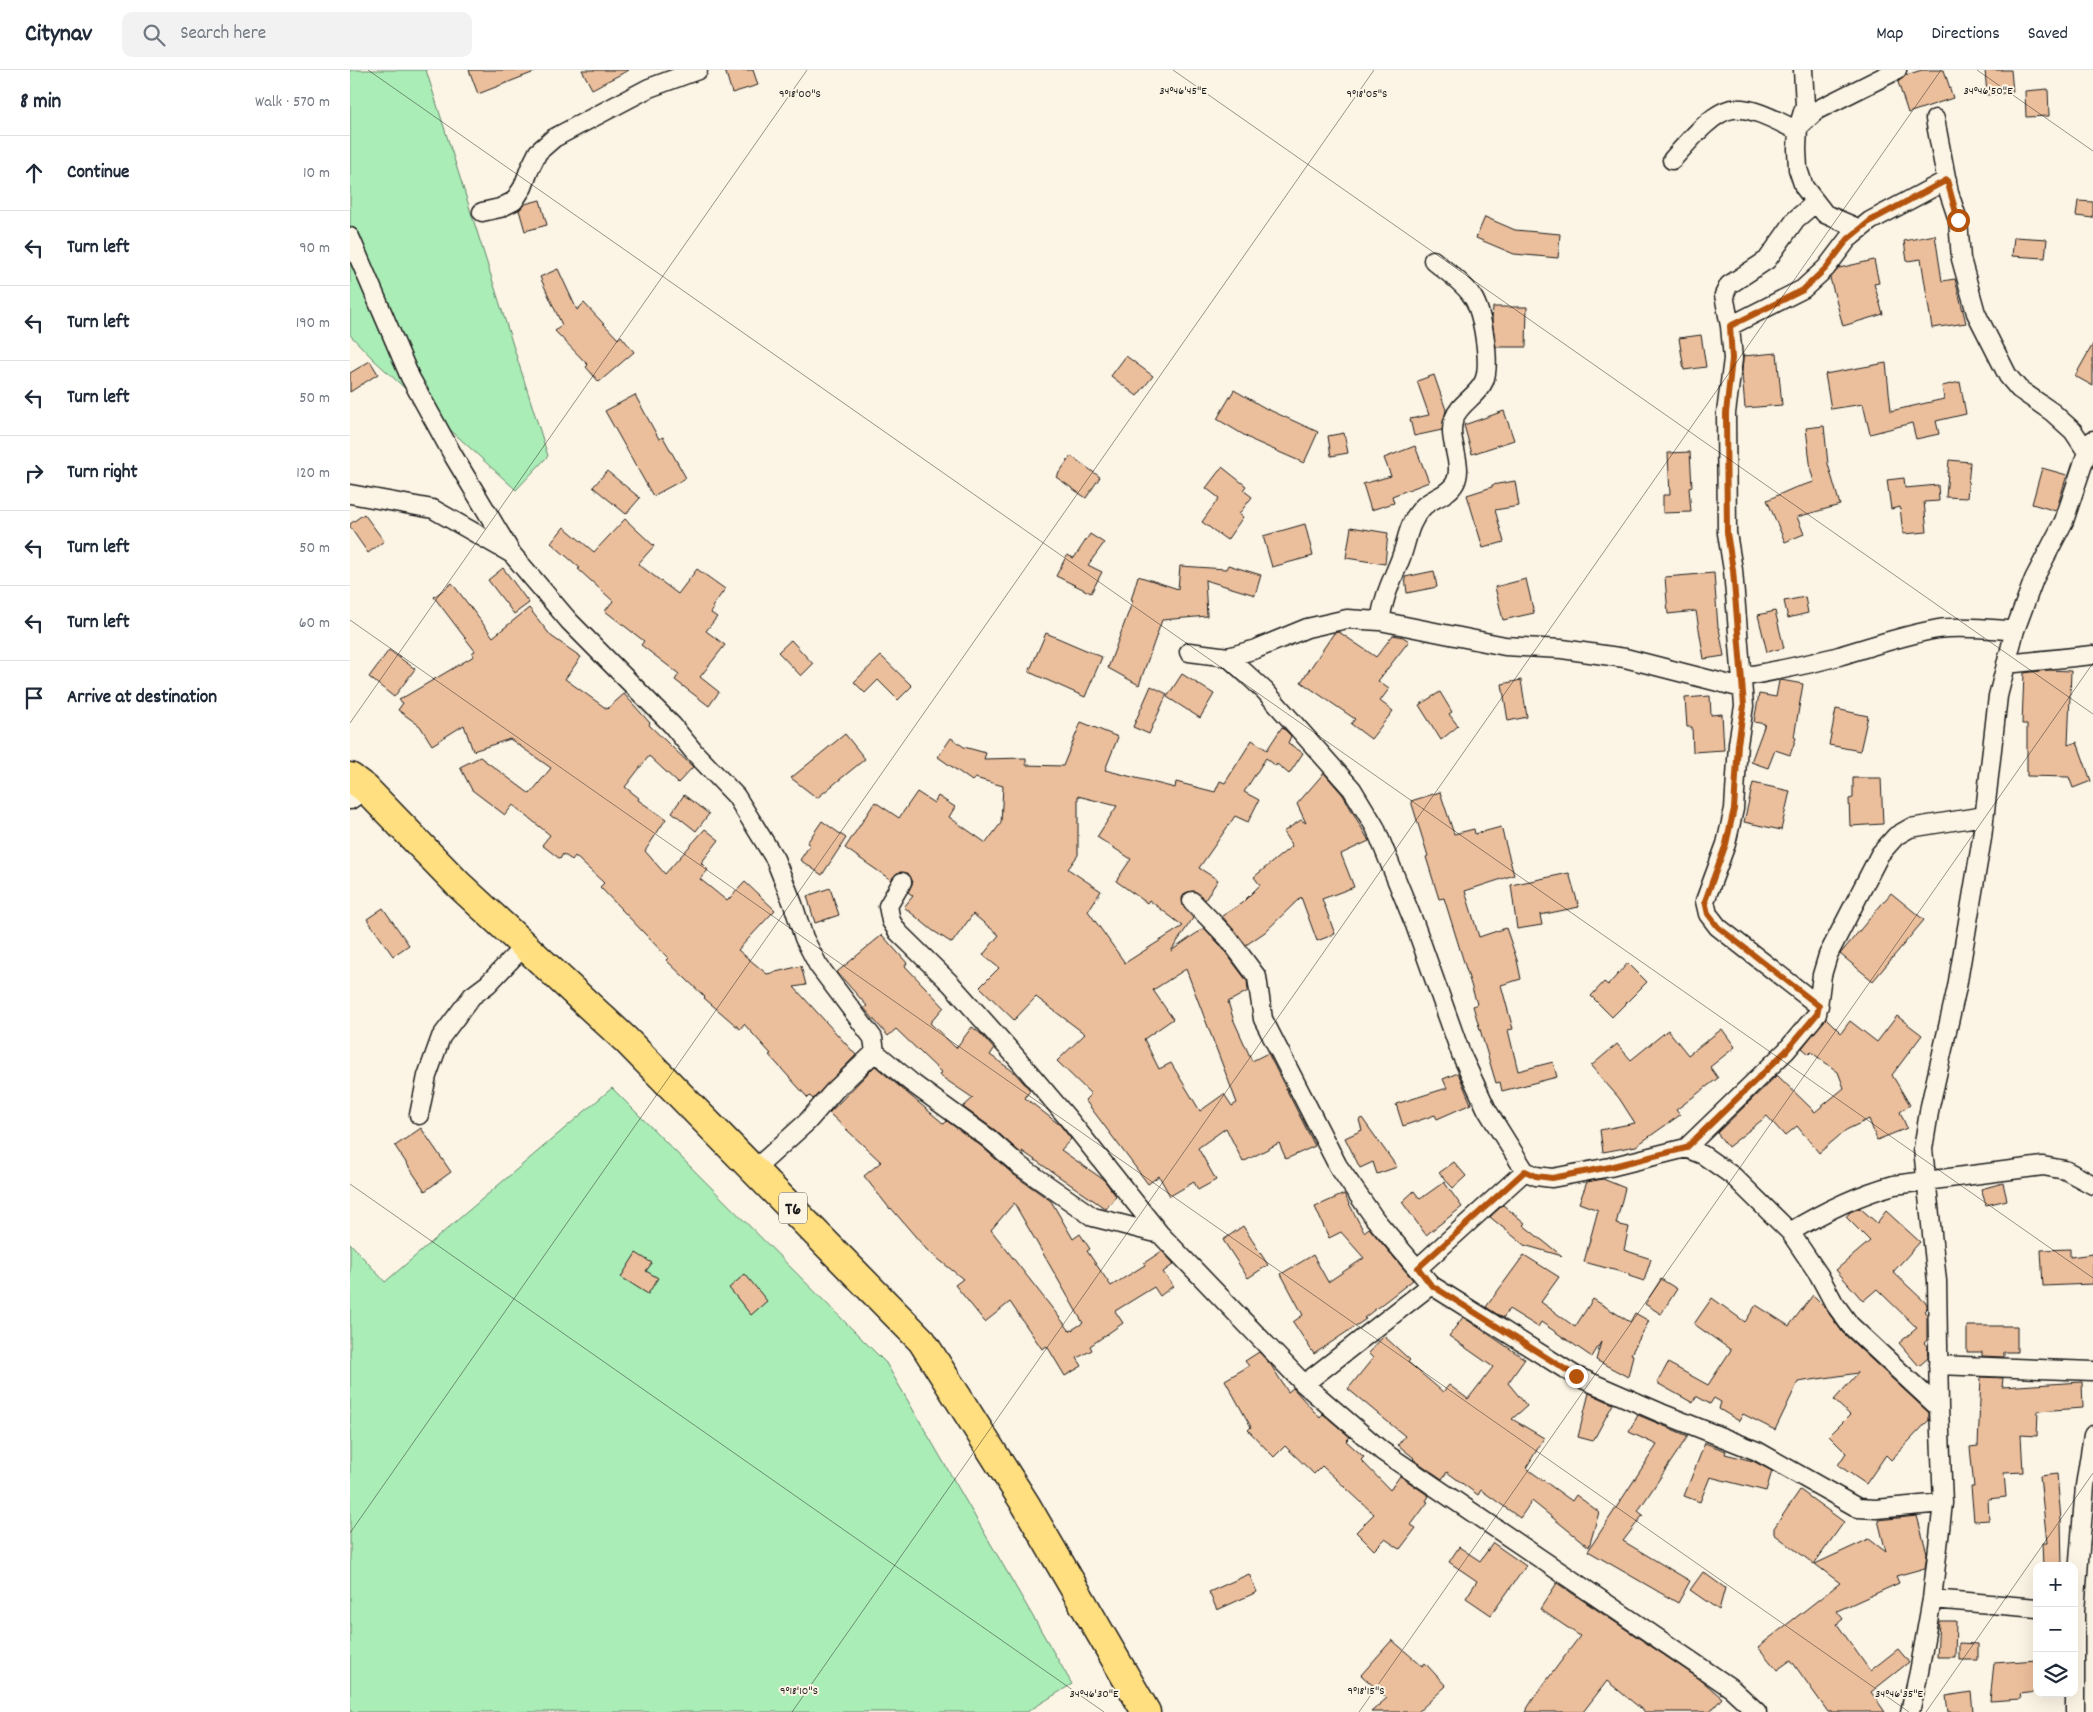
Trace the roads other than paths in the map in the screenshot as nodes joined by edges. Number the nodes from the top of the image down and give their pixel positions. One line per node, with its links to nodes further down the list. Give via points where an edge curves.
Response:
1 (698, 70): 9 (street, via 649,88 554,138 538,152 524,187 514,201)
2 (1804, 70): 5 (street, via 1805,105)
3 (1897, 70): 5 (street, via 1817,110)
4 (1935, 119): 7 (street)
5 (1798, 129): 6 (street, via 1749,110 1727,110 1700,130); 8 (street, via 1798,169)
6 (1672, 160)
7 (1947, 180): 10 (street); 14 (street, via 1958,220 1961,259 1976,313 1991,345 2019,389 2052,412)
8 (1815, 203): 10 (street, via 1825,214); 13 (street, via 1796,219 1767,260 1726,290 1724,295)
9 (482, 212)
10 (1860, 229): 13 (street, via 1803,290)
11 (350, 237): 17 (street, via 410,377)
12 (1433, 260): 18 (street, via 1472,294 1478,306 1487,372 1483,383 1453,420 1458,474 1454,484 1424,505 1408,528 1384,597)
13 (1730, 326): 24 (street, via 1732,359 1726,413 1727,533)
14 (2090, 446): 15 (street)
15 (2086, 482): 19 (street, via 2034,579)
16 (350, 494): 17 (street, via 433,509)
17 (512, 554): 31 (street, via 569,621 672,725 736,796 776,860 804,938 818,965 873,1038)
18 (1380, 621): 22 (street, via 1347,619 1307,628); 24 (street, via 1505,646 1562,649 1625,658)
19 (2015, 630): 23 (street); 24 (street, via 1938,630 1880,642)
20 (1189, 652): 22 (street)
21 (2093, 655): 23 (street)
22 (1228, 657): 35 (street, via 1265,691 1329,762 1352,789 1376,826 1461,1054 1487,1110)
23 (2006, 664): 26 (street, via 1998,696)
24 (1742, 683): 30 (street, via 1744,706 1734,809 1726,844 1708,890 1706,907 1718,927)
25 (355, 789): 29 (highway, T6)
26 (1984, 816): 30 (street, via 1910,828 1896,836 1880,854 1828,954); 36 (street, via 1958,987 1923,1149)
27 (902, 882): 39 (street, via 888,906 898,932 951,984 1016,1057)
28 (1192, 901): 40 (street, via 1228,938 1257,977 1263,1019 1338,1166 1375,1219)
29 (524, 946): 32 (street, via 472,996 441,1037 427,1076); 34 (highway, T6, via 626,1040)
30 (1819, 1006): 33 (street, via 1817,1014 1786,1051)
31 (875, 1052): 34 (street, via 807,1122); 39 (street, via 1020,1166 1093,1217)
32 (419, 1115)
33 (1686, 1148): 35 (street, via 1552,1178); 38 (street, via 1733,1176)
34 (755, 1169): 52 (highway, T6, via 922,1341 1026,1505)
35 (1525, 1171): 40 (street)
36 (1927, 1182): 37 (street, via 2043,1166 2065,1170); 38 (street, via 1871,1191 1822,1213); 42 (street, via 1937,1281)
37 (2093, 1185)
38 (1790, 1232): 45 (street, via 1850,1325)
39 (1160, 1234): 44 (street)
40 (1418, 1268): 41 (street)
41 (1431, 1285): 44 (street); 47 (street, via 1576,1376 1661,1414 1757,1451 1858,1508)
42 (1938, 1365): 43 (street); 45 (street)
43 (2093, 1371)
44 (1304, 1384): 53 (street, via 1382,1451 1731,1688)
45 (1939, 1408): 47 (street)
46 (2093, 1435): 49 (street, via 2085,1486)
47 (1943, 1503): 48 (street)
48 (1932, 1599): 50 (street); 54 (street)
49 (2075, 1607)
50 (2033, 1608)
51 (2075, 1652): 55 (street)
52 (1146, 1712)
53 (1757, 1712)
54 (1910, 1712)
55 (2075, 1712)

